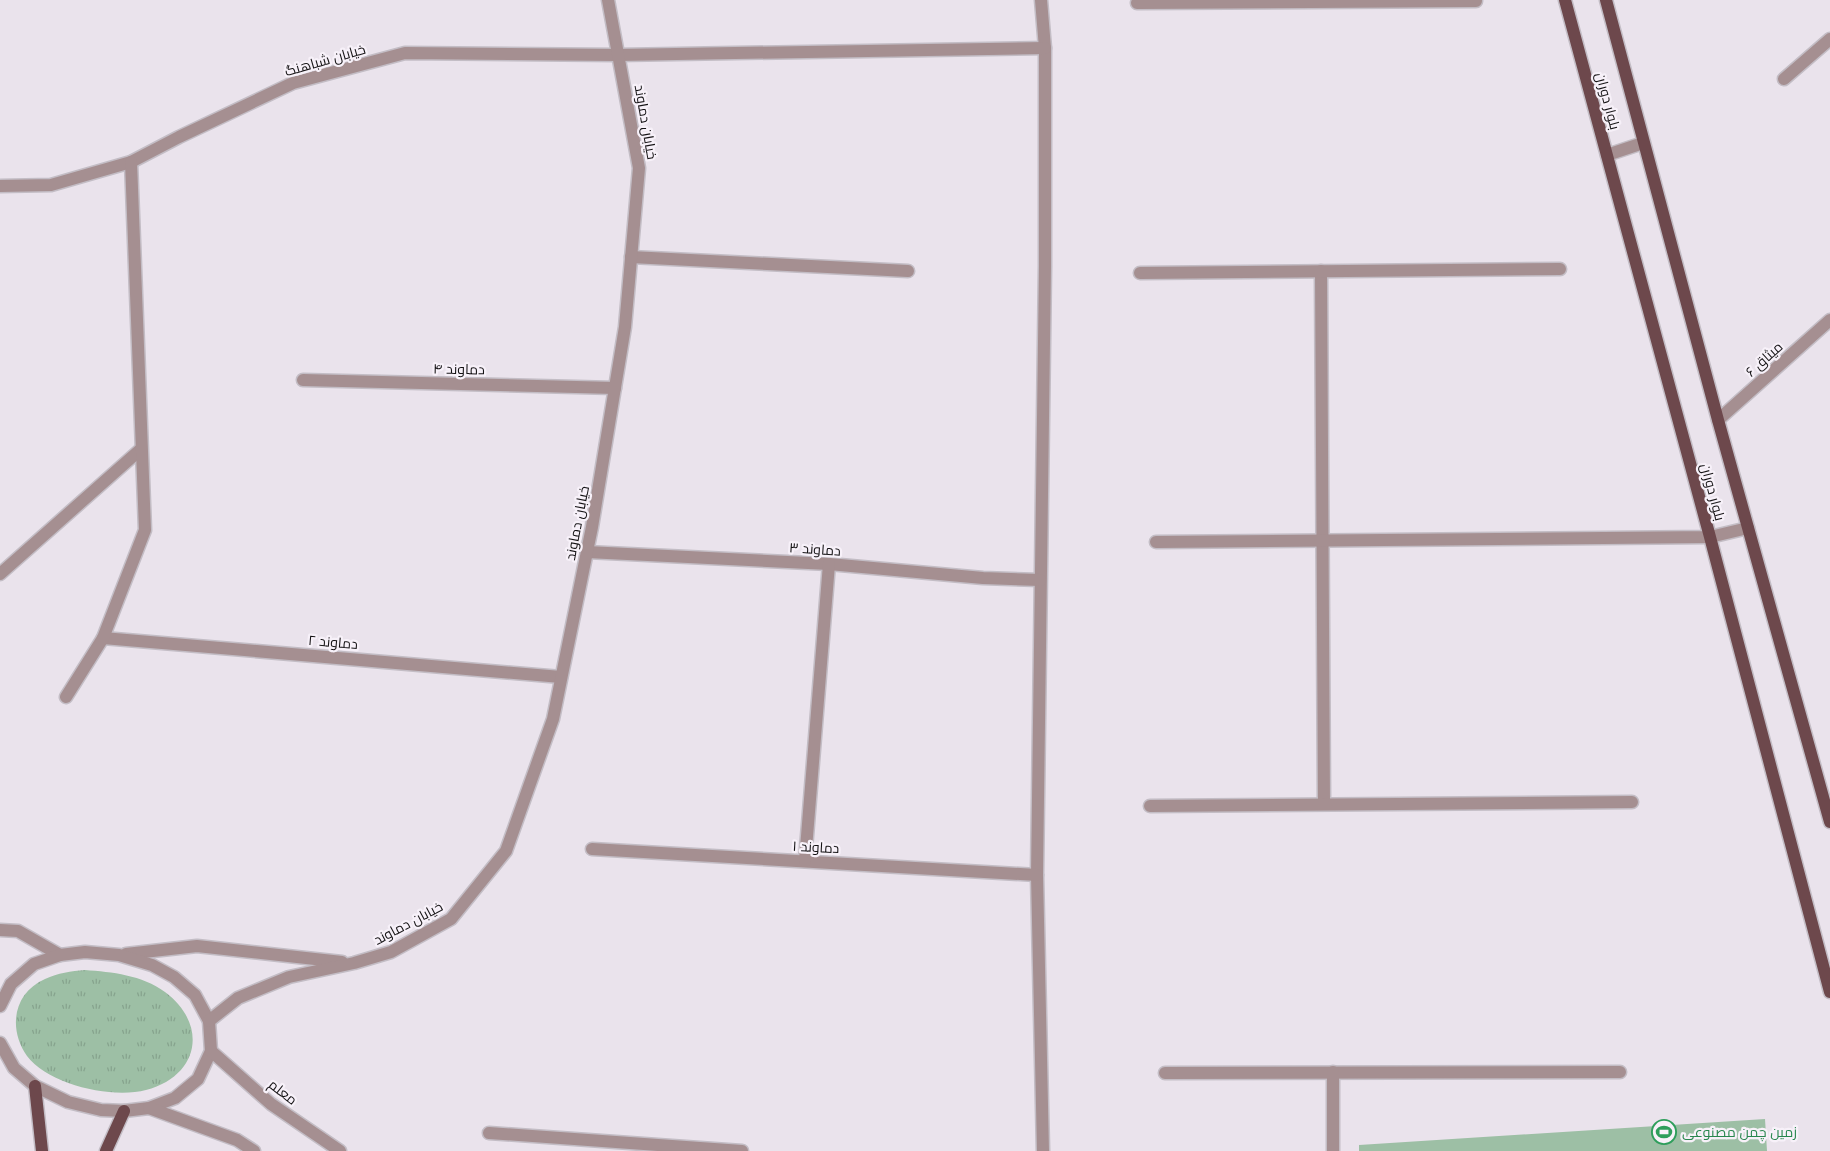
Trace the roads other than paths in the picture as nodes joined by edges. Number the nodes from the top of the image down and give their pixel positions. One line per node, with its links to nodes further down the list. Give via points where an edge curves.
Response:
1 (608, 0): 10 (street, خیابان دماوند)
2 (1041, 0): 9 (street)
3 (1565, 0): 13 (main road, بلوار دوران)
4 (1606, 0): 12 (main road, بلوار دوران)
5 (1199, 1): 6 (street); 7 (street)
6 (1476, 1)
7 (1137, 3)
8 (1830, 39): 11 (street)
9 (1045, 48): 10 (street, خیابان شباهنگ); 33 (street)
10 (618, 55): 14 (street, خیابان شباهنگ, via 405,53 293,83); 16 (street, خیابان دماوند, via 639,168)
11 (1784, 79)
12 (1644, 143): 13 (street); 24 (main road, بلوار دوران)
13 (1607, 155): 27 (main road, بلوار دوران)
14 (131, 162): 15 (street, خیابان شباهنگ, via 51,185); 25 (street)
15 (0, 186)
16 (631, 256): 18 (street); 23 (street, خیابان دماوند, via 625,327)
17 (1560, 269): 19 (street)
18 (908, 271)
19 (1321, 271): 20 (street); 28 (street)
20 (1140, 273)
21 (1830, 320): 24 (street, میثاق ۶)
22 (303, 380): 23 (street, دماوند ۴)
23 (615, 388): 30 (street, خیابان دماوند)
24 (1718, 420): 26 (main road, بلوار دوران)
25 (141, 449): 32 (street); 34 (street, via 145,530)
26 (1748, 528): 27 (street); 40 (main road, بلوار دوران)
27 (1710, 537): 28 (street); 48 (main road, بلوار دوران)
28 (1322, 541): 29 (street); 38 (street)
29 (1156, 542)
30 (587, 552): 31 (street, دماوند ۳); 35 (street, خیابان دماوند)
31 (830, 564): 33 (street, دماوند ۳, via 973,578); 42 (street)
32 (0, 574)
33 (1040, 580): 43 (street)
34 (103, 638): 35 (street, دماوند ۲); 36 (street)
35 (561, 677): 47 (street, خیابان دماوند, via 552,719 506,851 451,919 390,952)
36 (66, 697)
37 (1632, 802): 38 (street)
38 (1324, 804): 39 (street)
39 (1150, 806)
40 (1830, 822)
41 (592, 849): 42 (street, دماوند ۱)
42 (805, 861): 43 (street, دماوند ۱)
43 (1037, 875): 65 (street)
44 (0, 930): 45 (street, via 18,931)
45 (60, 955): 46 (street, via 85,952); 49 (street, via 34,964 11,984)
46 (119, 955): 47 (street, via 197,946); 50 (street, via 152,965 174,977 195,995)
47 (354, 964): 50 (street, خیابان دماوند, via 288,977 238,998)
48 (1830, 992)
49 (0, 1006)
50 (209, 1021): 52 (street)
51 (0, 1043): 56 (street, via 14,1068)
52 (211, 1051): 57 (street, via 198,1079 175,1098); 63 (street, معلم, via 271,1104)
53 (1165, 1072): 54 (street)
54 (1333, 1072): 55 (street); 66 (street)
55 (1620, 1072)
56 (35, 1086): 58 (street, via 68,1102 101,1110); 60 (main road)
57 (149, 1108): 58 (street); 62 (street, via 237,1140)
58 (124, 1110): 61 (main road)
59 (489, 1133): 64 (street)
60 (42, 1151)
61 (106, 1151)
62 (254, 1151)
63 (340, 1151)
64 (742, 1151)
65 (1043, 1151)
66 (1333, 1151)

